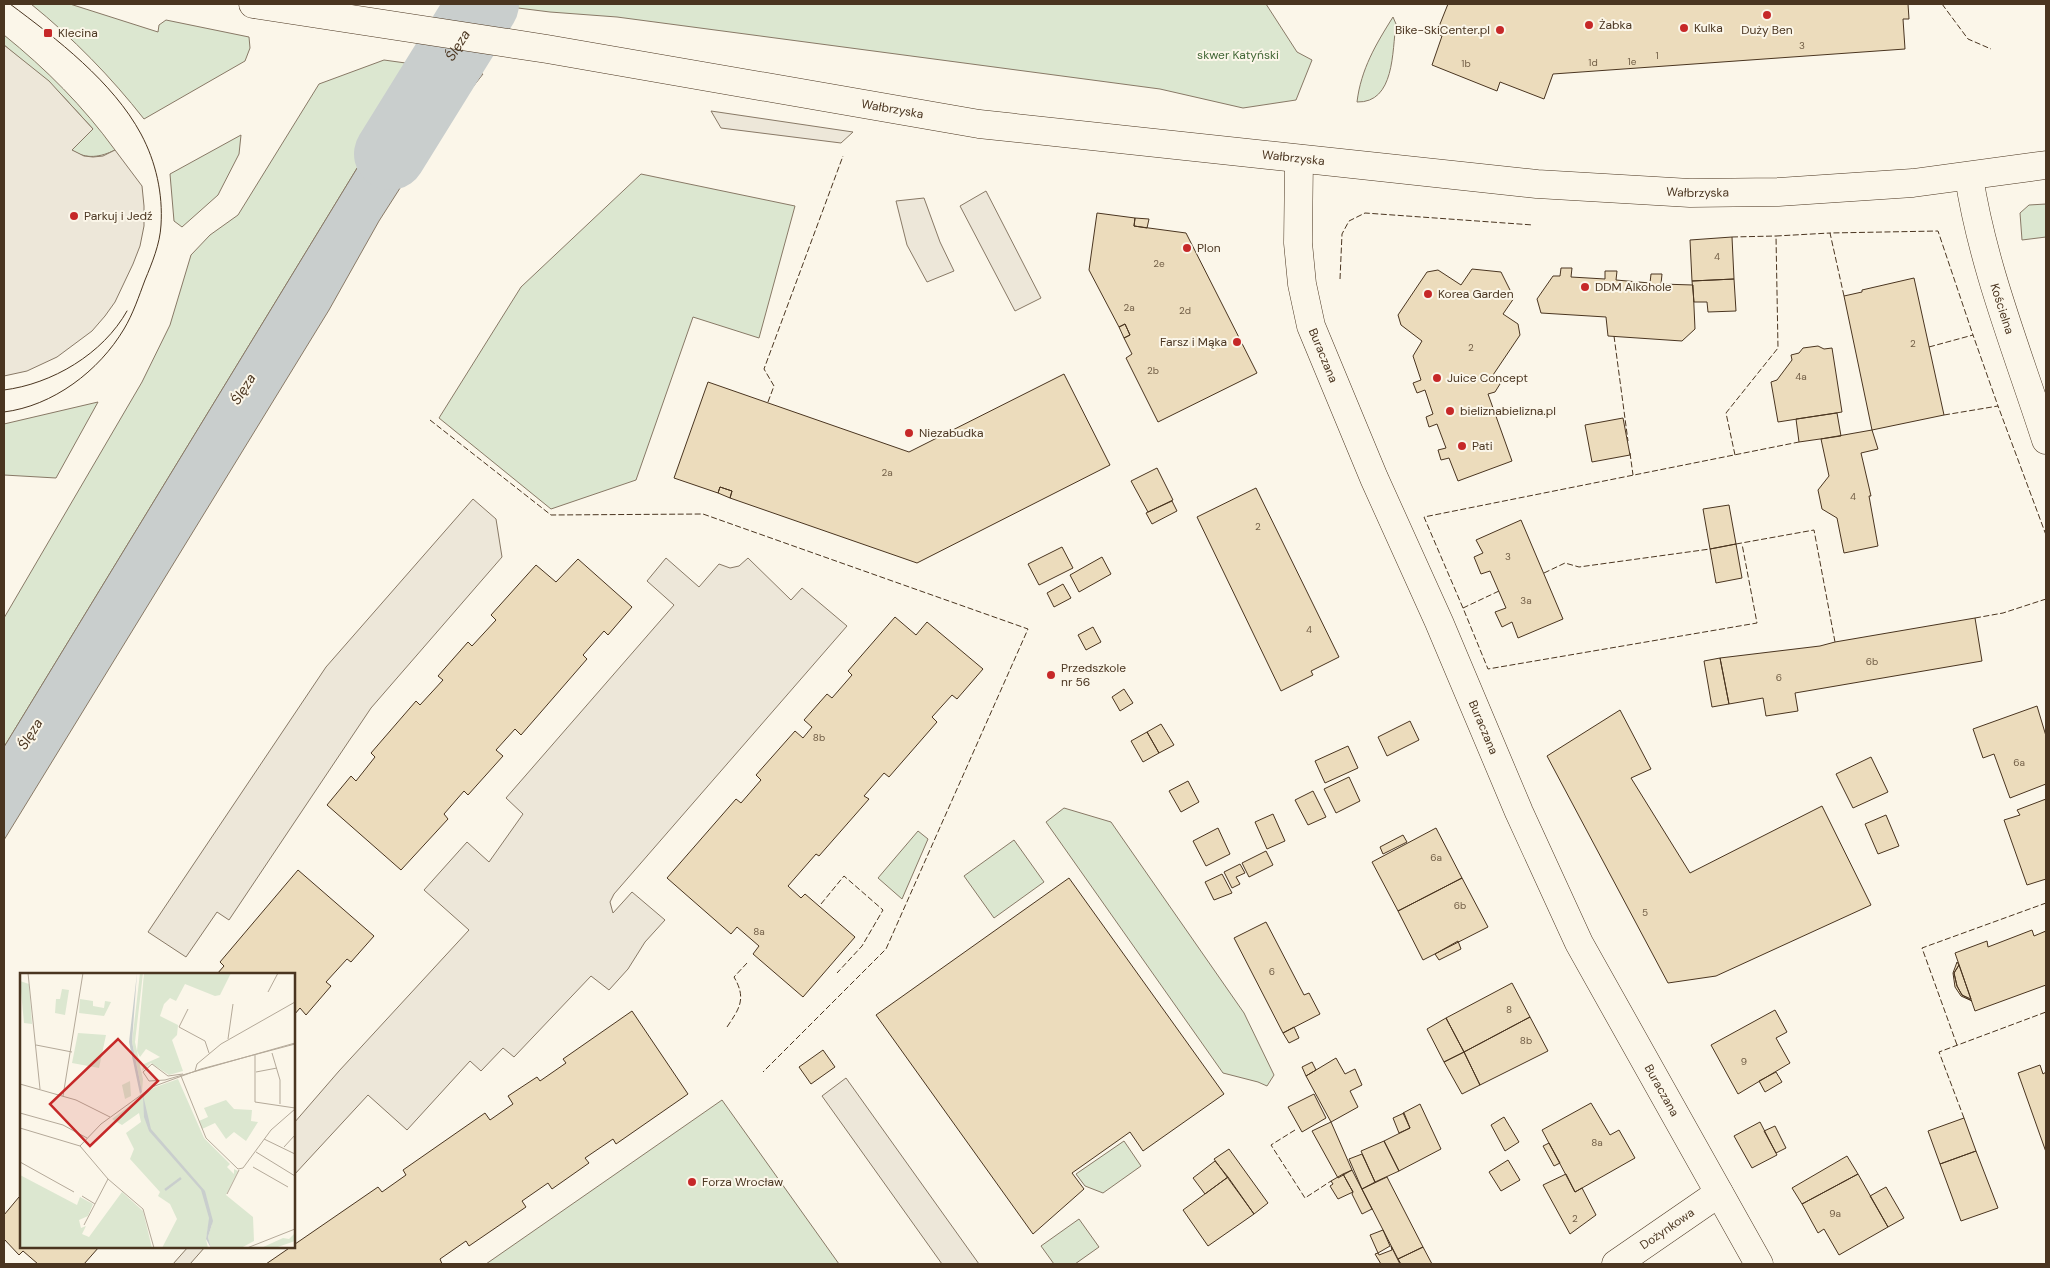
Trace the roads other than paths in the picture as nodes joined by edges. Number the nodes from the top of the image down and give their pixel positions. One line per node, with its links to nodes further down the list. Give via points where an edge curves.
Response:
1 (253, 4): 2 (street, Wałbrzyska, via 547,49 979,124)
2 (1299, 159): 4 (street, Wałbrzyska, via 1537,184 1690,193 1778,192); 6 (street, Buraczana, via 1298,243 1311,326 1519,812 1579,942)
3 (2046, 165): 4 (street, Wałbrzyska)
4 (1969, 176): 5 (street, Kościelna, via 1985,255)
5 (2046, 440)
6 (1720, 1193): 7 (street, Dożynkowa); 8 (street, Buraczana)
7 (1616, 1264)
8 (1759, 1264)

